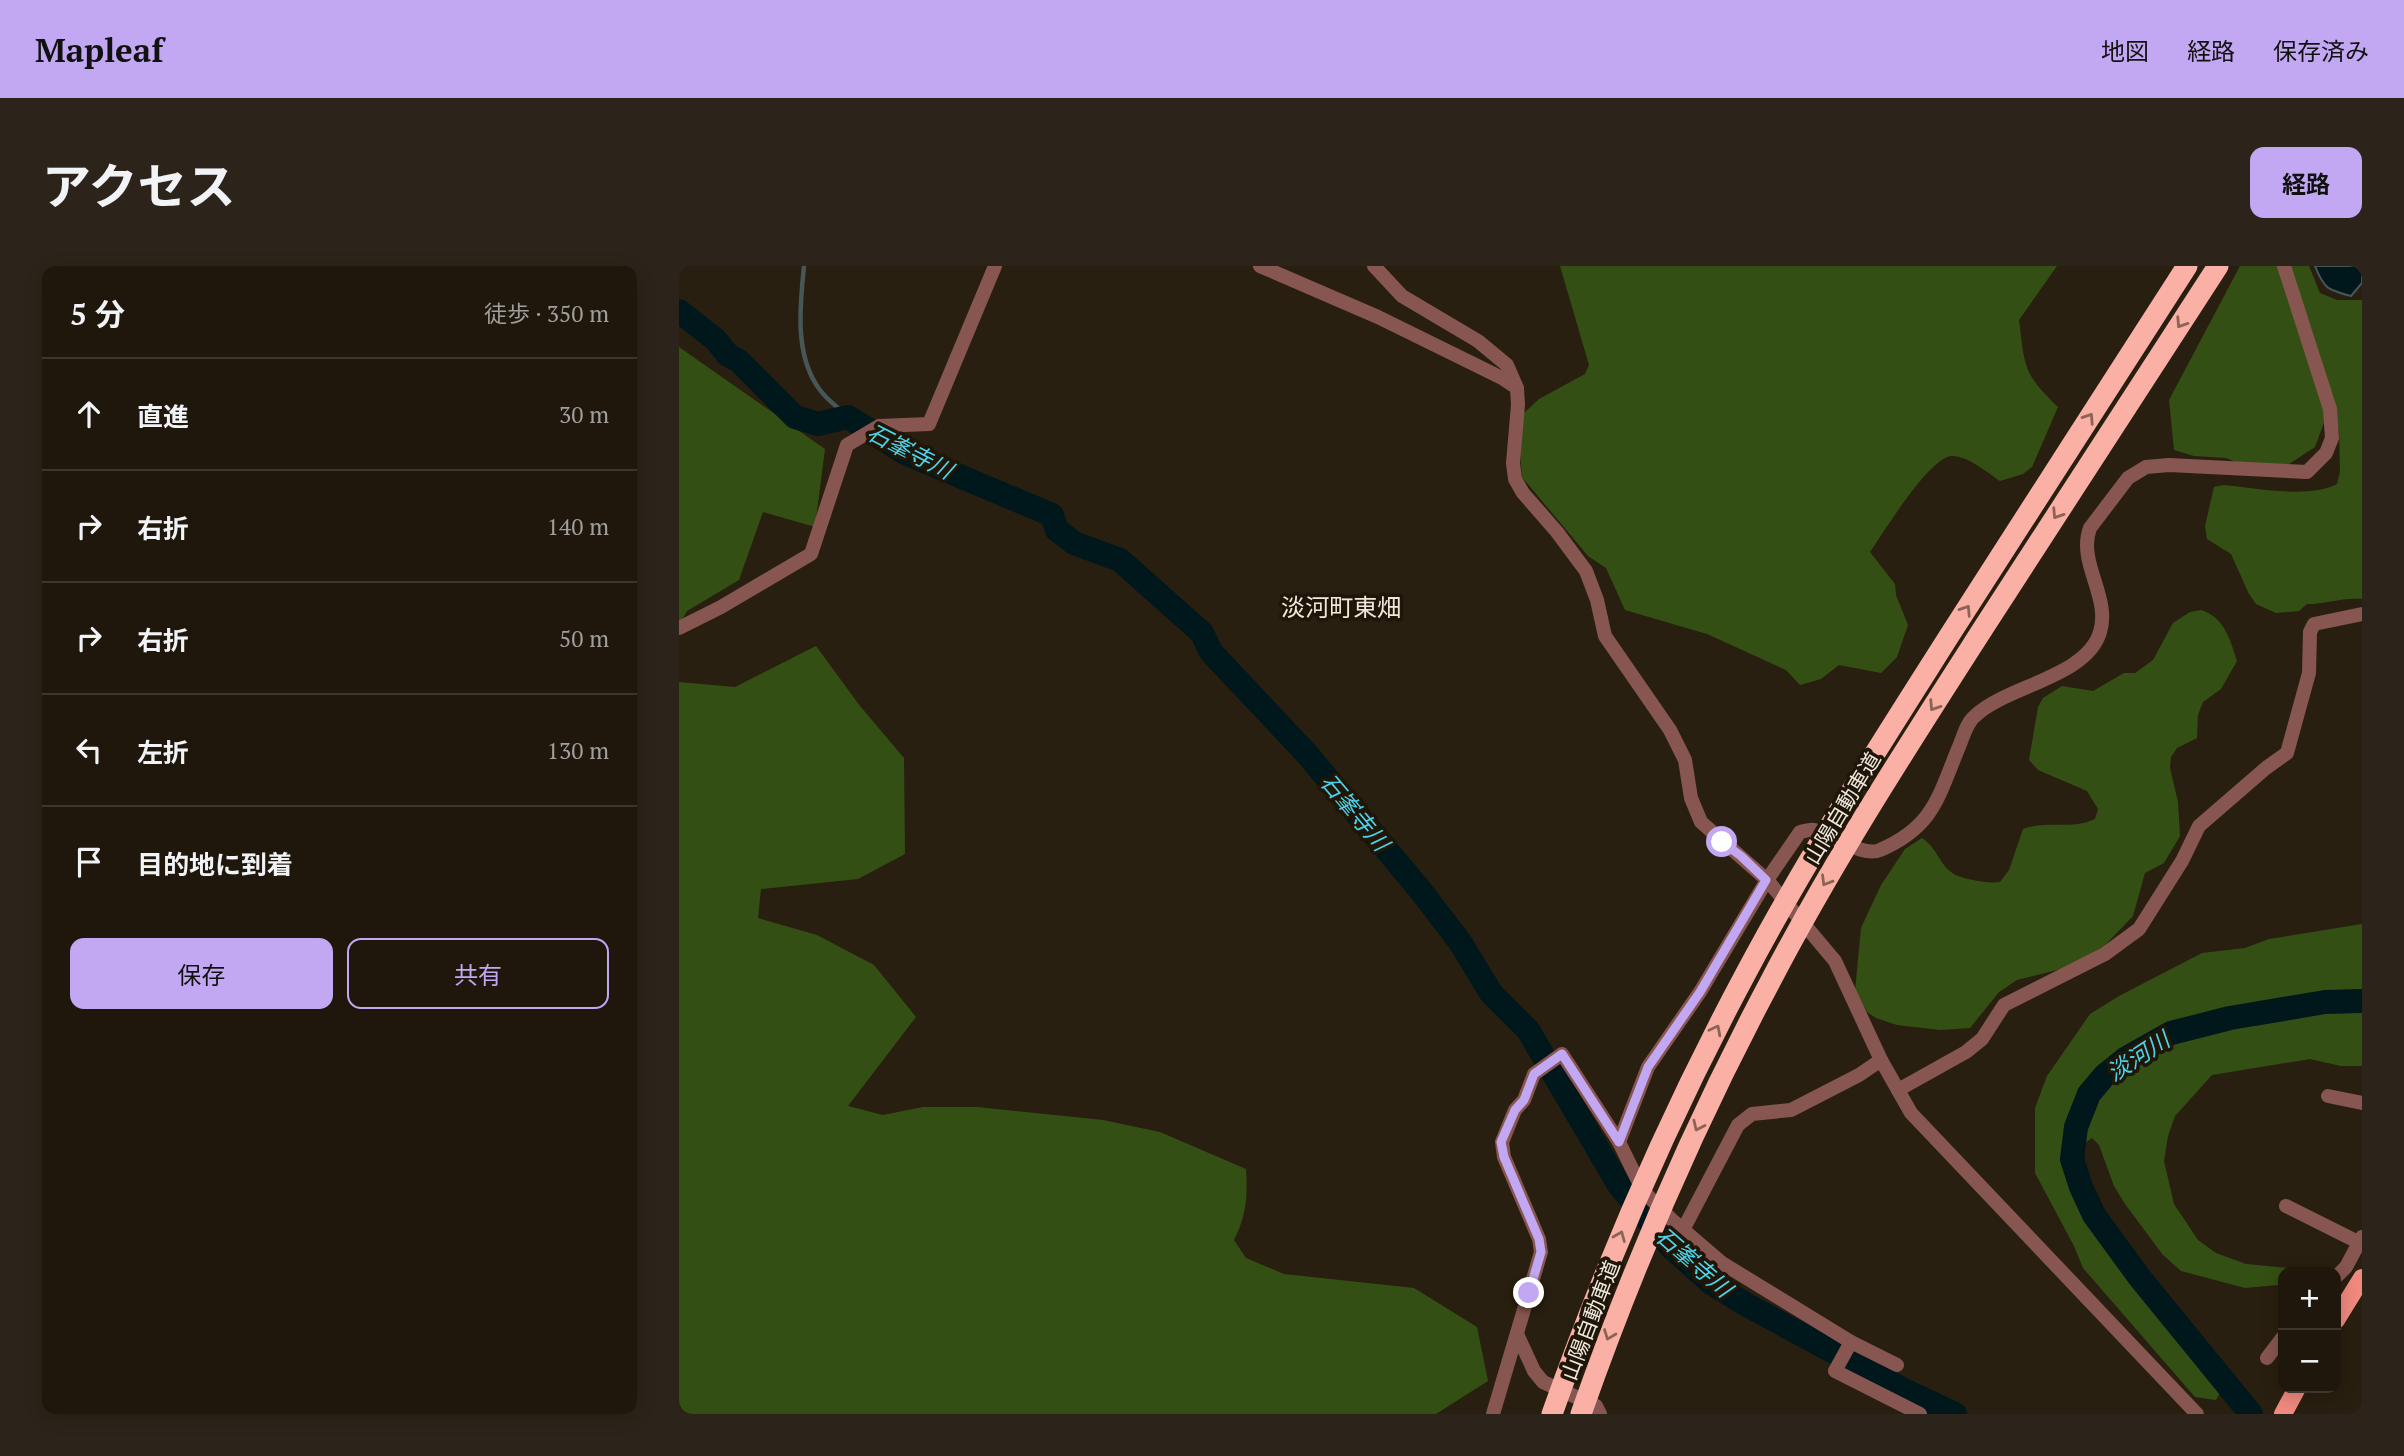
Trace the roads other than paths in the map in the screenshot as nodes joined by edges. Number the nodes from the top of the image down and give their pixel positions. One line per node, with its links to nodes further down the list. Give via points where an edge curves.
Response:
1 (995, 266): 9 (street, via 929,424 879,425 847,445 811,555)
2 (1260, 266): 7 (street, via 1378,317)
3 (1374, 266): 7 (street, via 1402,296 1478,341 1507,366)
4 (2187, 266): 30 (highway, 山陽自動車道, one-way to 4, via 1639,1192 1747,971 1864,770)
5 (2218, 266): 31 (highway, 山陽自動車道, one-way to 31, via 1886,780 1814,902 1717,1085 1662,1205)
6 (2284, 266): 10 (street, via 2330,409 2332,438 2326,453 2307,472 2169,465 2147,467 2128,478 2087,535 2089,564 2103,610 2101,631 2092,649 2060,672 1984,707 1971,719 1934,807 1915,832 1877,852 1813,829 1800,832)
7 (1517, 388): 10 (street, via 1515,479 1586,571 1605,636 1670,730 1685,760 1691,798 1701,822)
8 (2362, 614): 12 (street, via 2314,624 2309,632 2309,673 2287,753 2199,826 2139,929 2105,954 2004,1005 1982,1039 1966,1052)
9 (679, 628)
10 (1766, 880): 11 (street, via 1835,961); 15 (street, via 1700,992 1648,1067)
11 (1881, 1060): 12 (street); 17 (street, via 1791,1110 1747,1117 1738,1125)
12 (1898, 1090): 28 (street, via 1911,1113)
13 (2328, 1096): 14 (street)
14 (2362, 1103)
15 (1619, 1142): 17 (street, via 1643,1191); 22 (street, via 1562,1054 1534,1074 1501,1142 1541,1252)
16 (2286, 1206): 18 (street)
17 (1684, 1228): 23 (street, via 1722,1263)
18 (2360, 1239): 19 (street)
19 (2341, 1272)
20 (2362, 1278): 21 (main road)
21 (2341, 1312)
22 (1517, 1334): 29 (street); 32 (street, via 1543,1382 1596,1406)
23 (1851, 1342): 26 (street); 33 (street, via 1835,1371)
24 (2278, 1344): 25 (street)
25 (2267, 1358)
26 (1897, 1366)
27 (2294, 1393): 34 (main road)
28 (2195, 1412)
29 (1493, 1414)
30 (1552, 1414)
31 (1580, 1414)
32 (1600, 1414)
33 (1920, 1414)
34 (2283, 1414)

